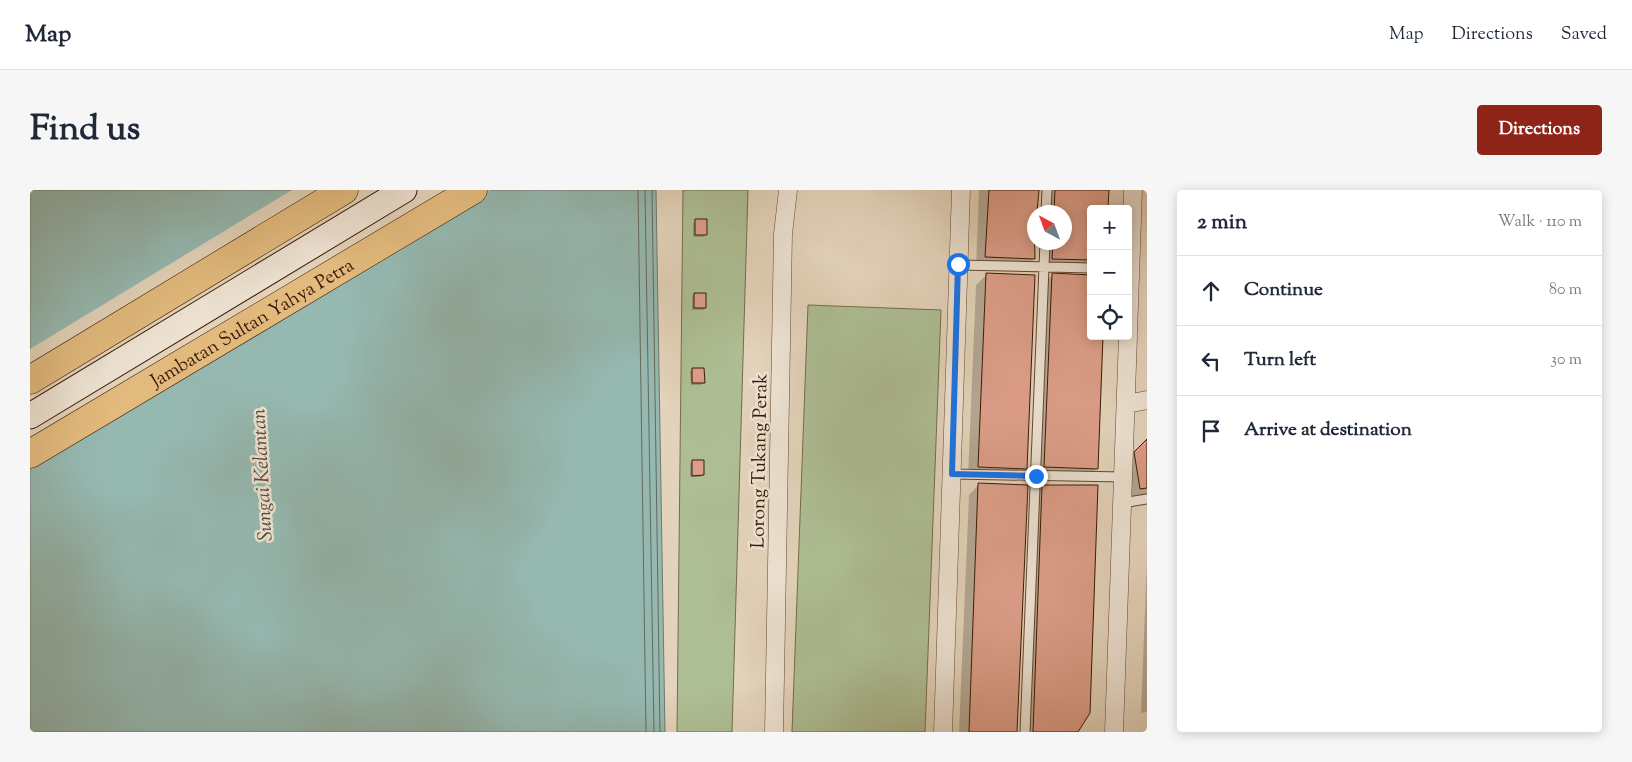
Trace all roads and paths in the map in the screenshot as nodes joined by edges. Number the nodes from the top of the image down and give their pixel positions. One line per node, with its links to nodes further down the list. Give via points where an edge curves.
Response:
1 (344, 190): 15 (highway)
2 (404, 190): 18 (main road, Jambatan Sultan Yahya Petra)
3 (473, 190): 19 (highway, Jambatan Sultan Yahya Petra)
4 (788, 190): 25 (street, Lorong Tukang Perak, via 783,234)
5 (961, 190): 11 (street)
6 (1047, 190): 8 (lane)
7 (1133, 190): 10 (street)
8 (1046, 205)
9 (1045, 250): 12 (lane)
10 (1130, 250)
11 (958, 264): 12 (lane); 20 (street)
12 (1044, 266): 13 (lane); 21 (lane)
13 (1087, 268)
14 (1128, 340): 17 (street)
15 (30, 380)
16 (1147, 400): 17 (street)
17 (1126, 404): 22 (street)
18 (30, 416)
19 (30, 454)
20 (952, 474): 21 (lane); 26 (street)
21 (1036, 476): 22 (lane); 27 (lane)
22 (1123, 477): 24 (street)
23 (1147, 499): 24 (lane)
24 (1122, 503): 28 (street)
25 (774, 732)
26 (943, 732)
27 (1025, 732)
28 (1114, 732)

